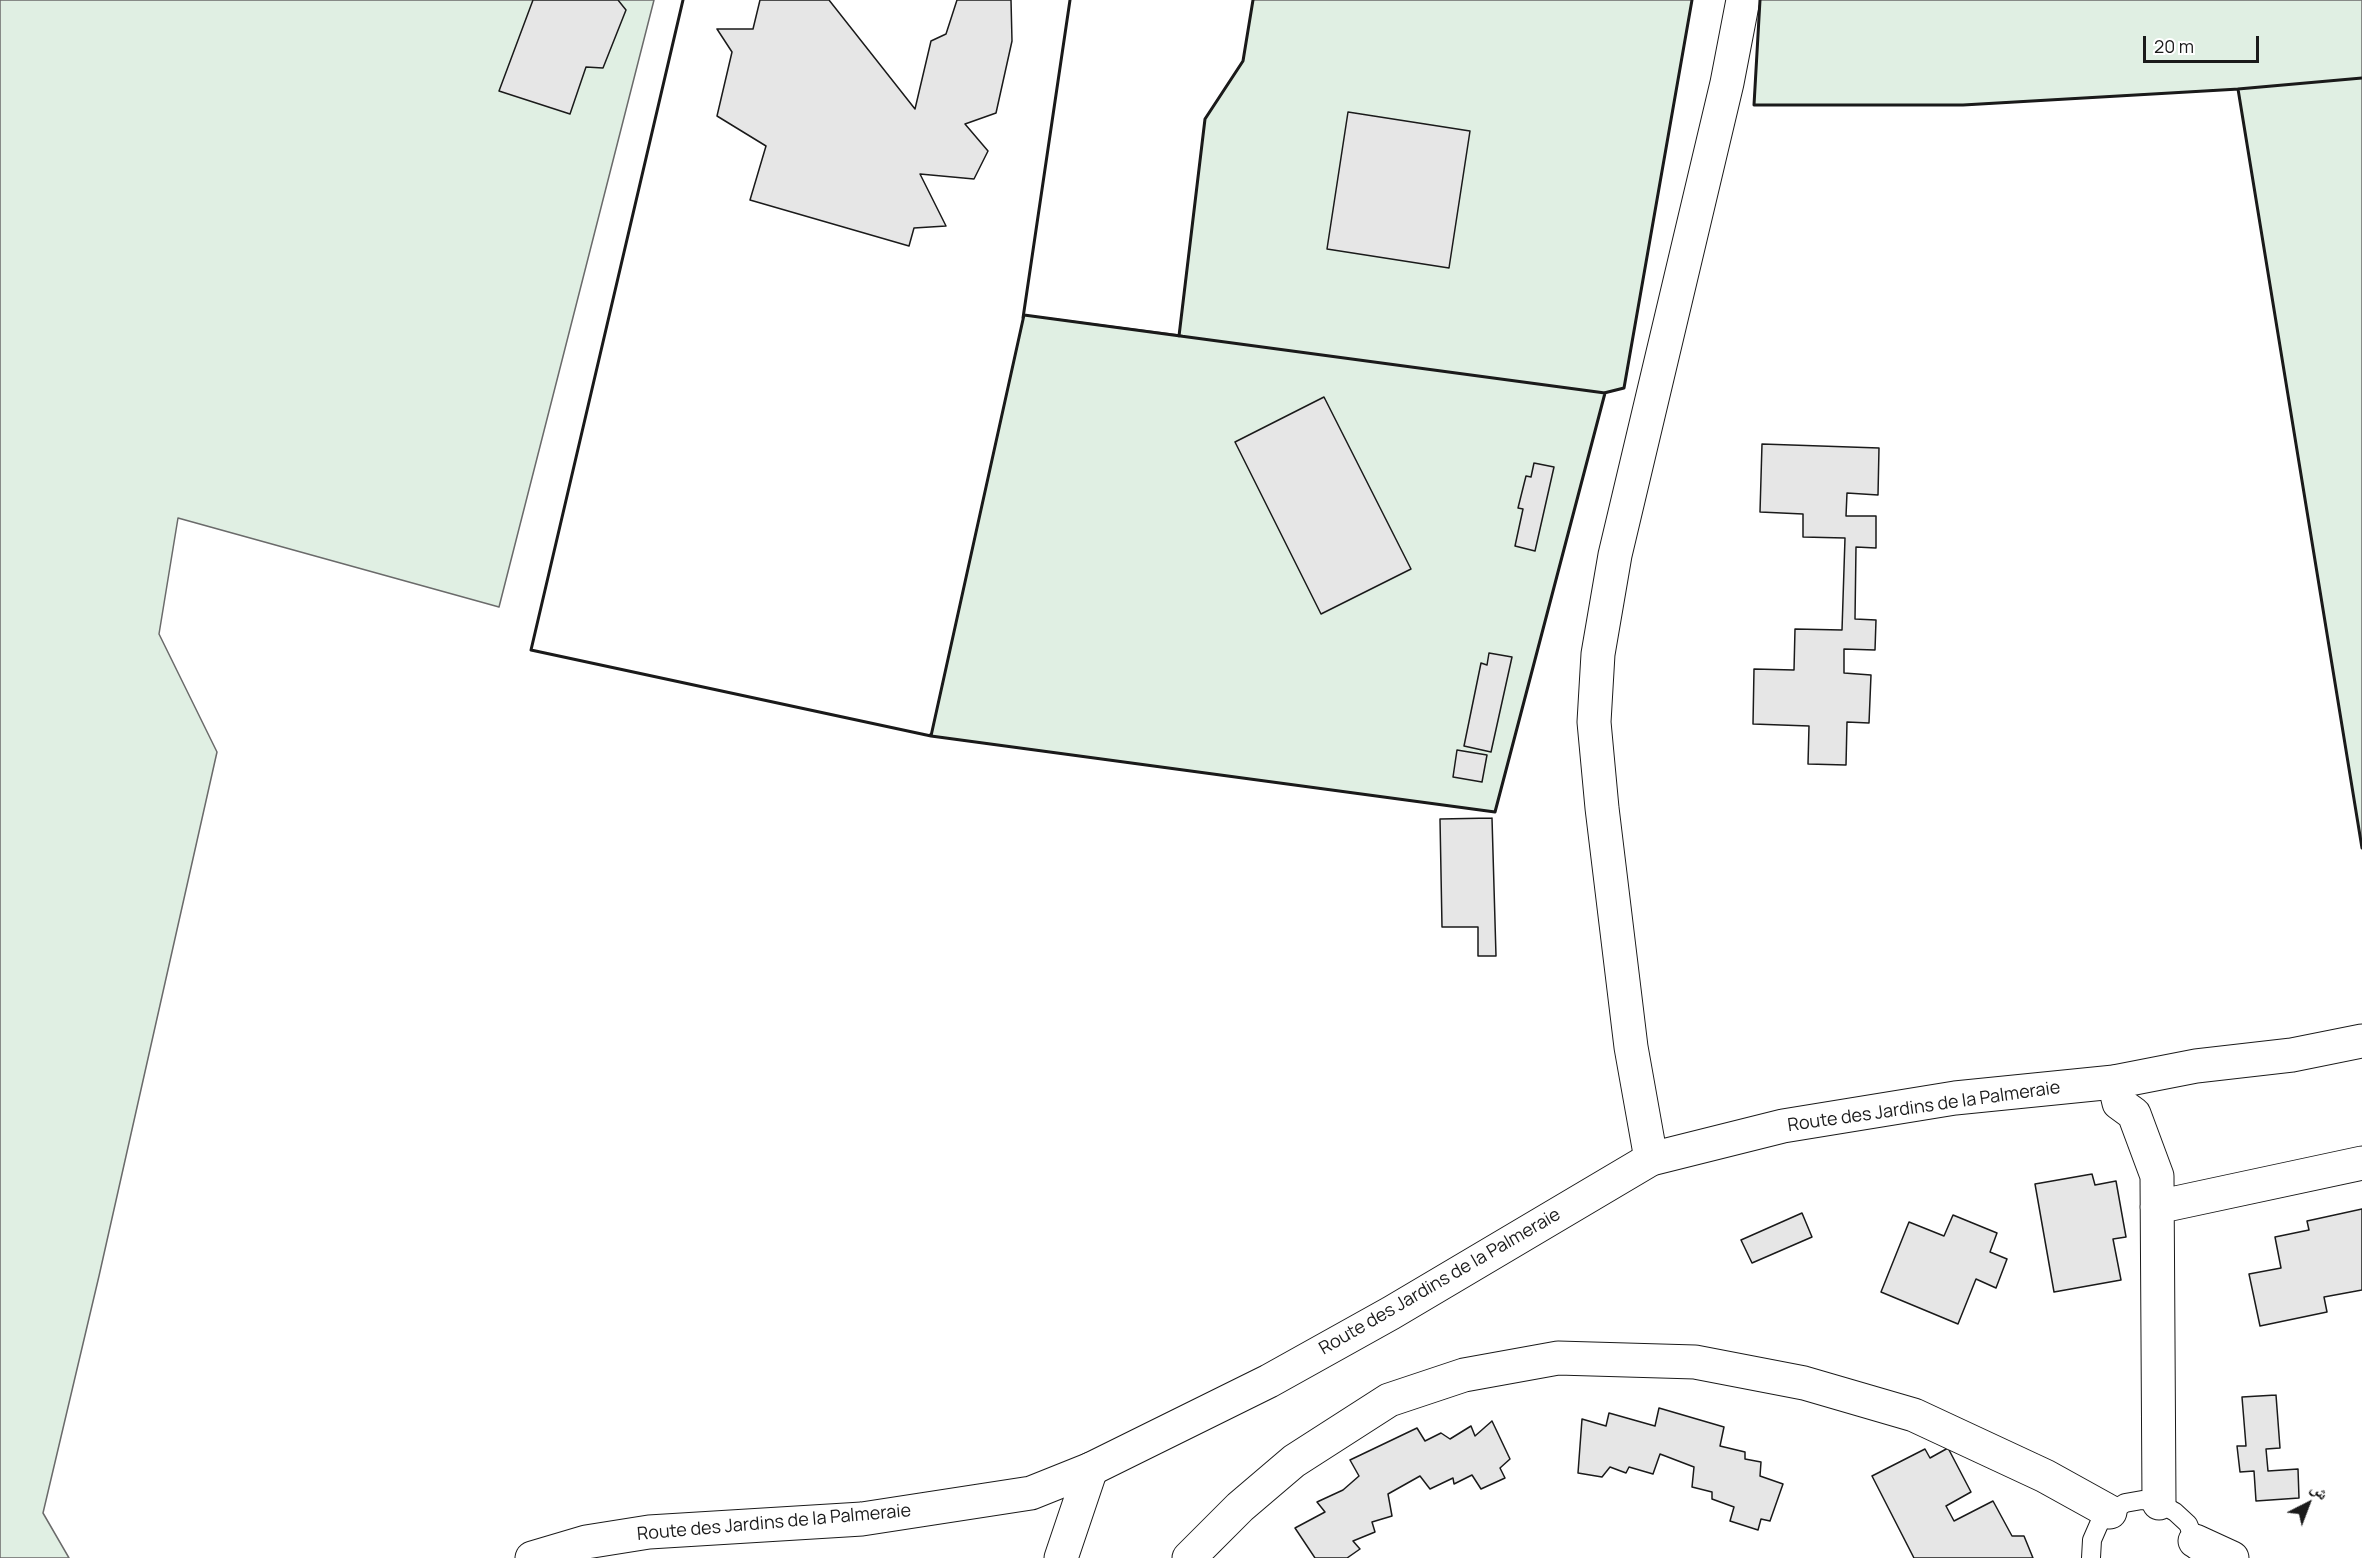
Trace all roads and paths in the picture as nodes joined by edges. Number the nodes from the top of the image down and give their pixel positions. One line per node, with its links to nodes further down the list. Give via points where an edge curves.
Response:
1 (1743, 0): 4 (street, via 1615,555 1598,654 1594,722 1602,808 1631,1047)
2 (2362, 1041): 3 (street, Route des Jardins de la Palmeraie)
3 (2114, 1082): 4 (street, Route des Jardins de la Palmeraie, via 1955,1098 1783,1126); 6 (street, via 2119,1103 2134,1114 2157,1176)
4 (1651, 1160): 7 (street, Route des Jardins de la Palmeraie, via 1269,1381)
5 (2362, 1163): 6 (street)
6 (2157, 1207): 8 (street)
7 (1091, 1469): 11 (street, Route des Jardins de la Palmeraie, via 1031,1492 925,1510 862,1519 649,1532 586,1542); 12 (street)
8 (2159, 1503): 9 (lane, via 2125,1503); 10 (lane, via 2187,1524)
9 (2110, 1512): 13 (street, via 2045,1476 1914,1415 1804,1383 1695,1362 1558,1358 1464,1375 1389,1400 1294,1461); 14 (lane, via 2092,1540)
10 (2195, 1550): 15 (street)
11 (532, 1558)
12 (1061, 1558)
13 (1189, 1558)
14 (2091, 1558)
15 (2232, 1558)

